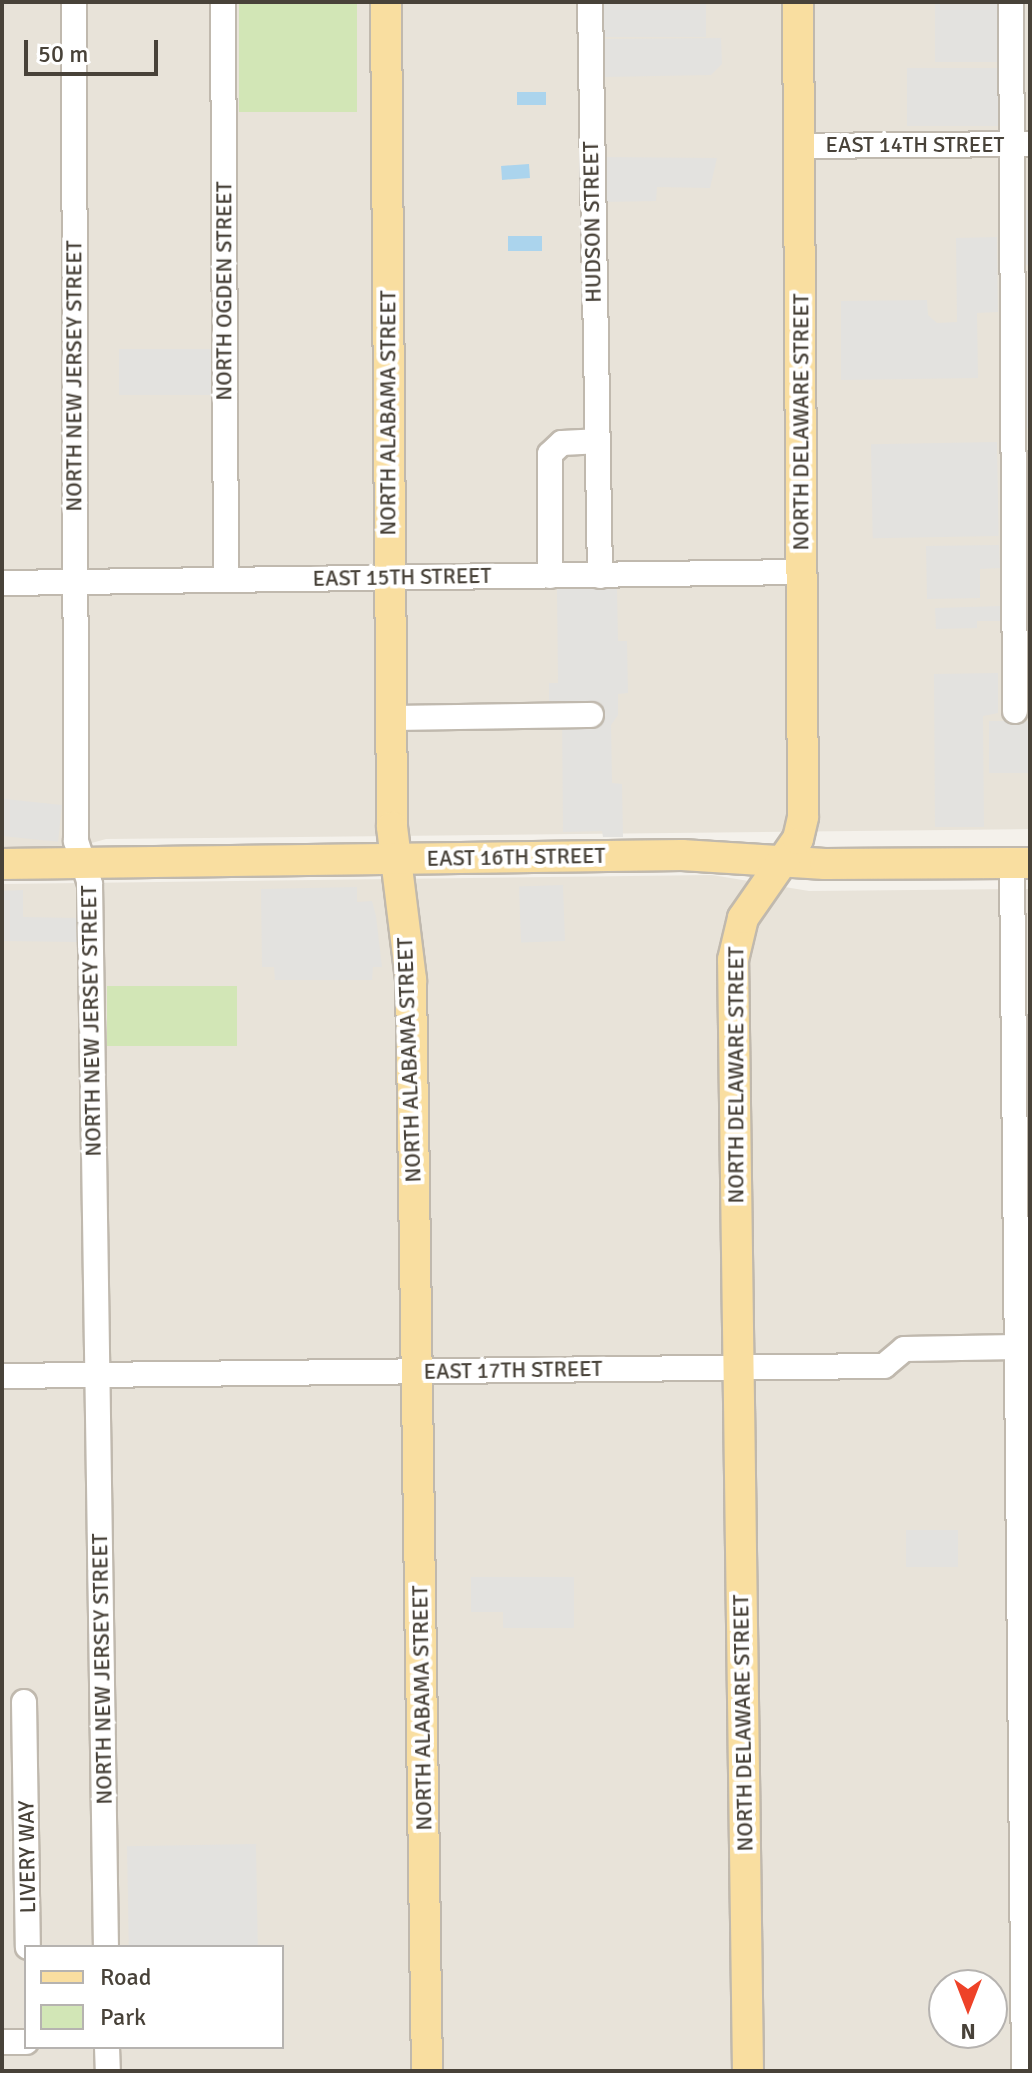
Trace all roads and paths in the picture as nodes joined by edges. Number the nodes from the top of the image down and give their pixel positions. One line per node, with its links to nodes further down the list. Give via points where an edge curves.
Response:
1 (74, 2): 15 (street, NORTH NEW JERSEY STREET)
2 (223, 2): 14 (street, NORTH OGDEN STREET)
3 (386, 2): 13 (main road, NORTH ALABAMA STREET)
4 (590, 2): 9 (street, HUDSON STREET)
5 (798, 2): 8 (main road, NORTH DELAWARE STREET)
6 (1011, 2): 7 (street)
7 (1021, 144): 8 (street, EAST 14TH STREET); 17 (street)
8 (799, 146): 10 (main road, NORTH DELAWARE STREET)
9 (596, 441): 11 (street, via 562,443 550,454); 12 (street, HUDSON STREET)
10 (802, 572): 12 (street, EAST 15TH STREET); 21 (main road, NORTH DELAWARE STREET, via 803,817 798,839)
11 (550, 576): 12 (street, EAST 15TH STREET); 13 (street, EAST 15TH STREET)
12 (600, 576)
13 (389, 577): 14 (street, EAST 15TH STREET); 19 (main road, NORTH ALABAMA STREET)
14 (226, 580): 15 (street, EAST 15TH STREET)
15 (75, 582): 16 (street, EAST 15TH STREET); 22 (street, NORTH NEW JERSEY STREET, via 76,841)
16 (2, 583)
17 (1015, 711)
18 (591, 715): 19 (street)
19 (390, 718): 20 (main road, NORTH ALABAMA STREET)
20 (394, 859): 21 (main road, EAST 16TH STREET, via 682,855); 22 (main road, EAST 16TH STREET); 27 (main road, NORTH ALABAMA STREET, via 411,980)
21 (784, 861): 24 (main road, EAST 16TH STREET); 26 (main road, NORTH DELAWARE STREET, via 743,918 734,947)
22 (84, 863): 23 (main road, EAST 16TH STREET); 28 (street, NORTH NEW JERSEY STREET, via 90,884)
23 (2, 864)
24 (1021, 864): 25 (street)
25 (1017, 1347): 26 (street, EAST 17TH STREET, via 904,1349 884,1366); 30 (street)
26 (738, 1368): 27 (street, EAST 17TH STREET); 40 (main road, NORTH DELAWARE STREET)
27 (417, 1371): 28 (street, EAST 17TH STREET); 39 (main road, NORTH ALABAMA STREET)
28 (97, 1375): 29 (street, EAST 17TH STREET); 34 (street, NORTH NEW JERSEY STREET)
29 (2, 1376)
30 (1025, 1574): 41 (street)
31 (24, 1702): 32 (street, LIVERY WAY)
32 (14, 1768): 33 (street, LIVERY WAY)
33 (28, 1945)
34 (106, 1945)
35 (2, 2042): 36 (street)
36 (24, 2042)
37 (107, 2049): 38 (street)
38 (108, 2071)
39 (427, 2071)
40 (748, 2071)
41 (1024, 2071)

